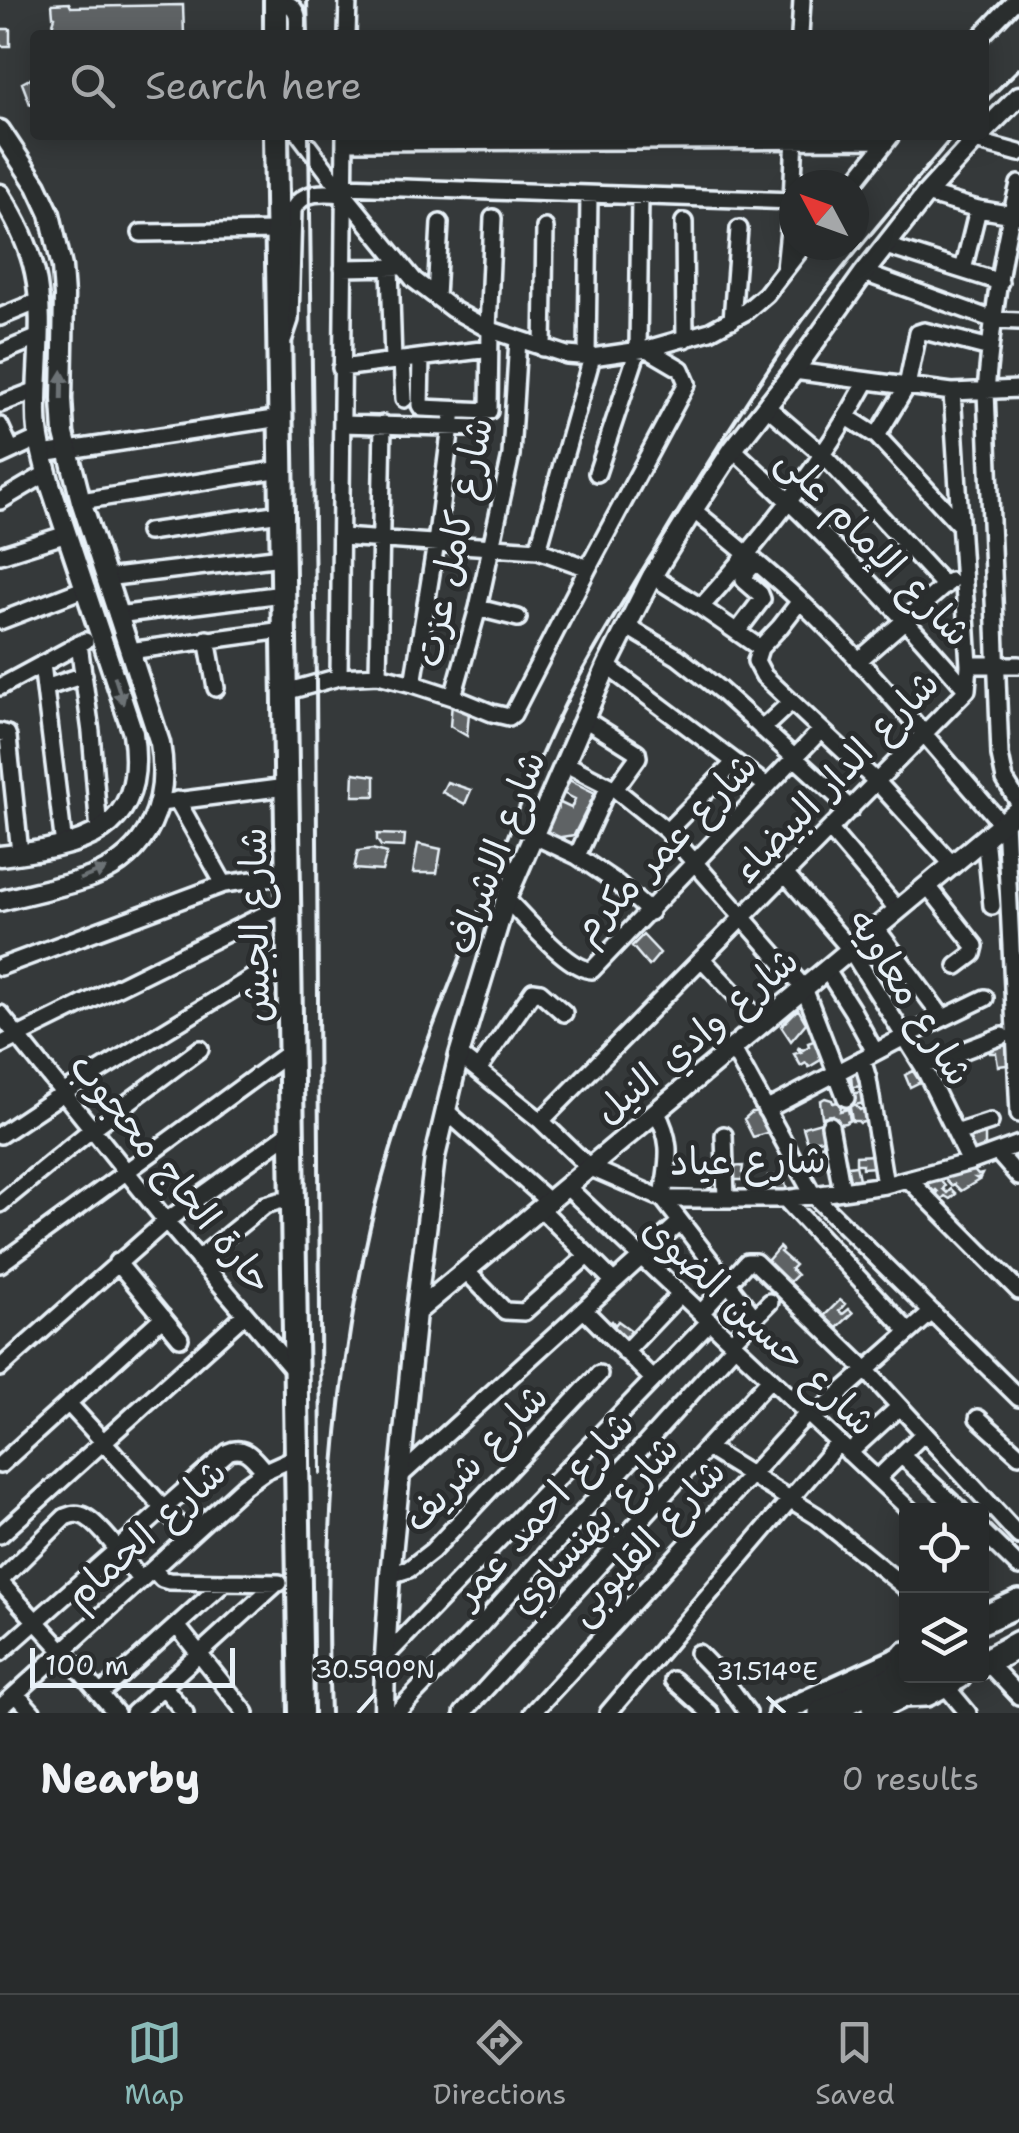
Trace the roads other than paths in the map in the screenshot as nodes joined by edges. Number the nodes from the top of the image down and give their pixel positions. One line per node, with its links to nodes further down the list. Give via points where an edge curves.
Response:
1 (278, 0): 5 (main road); 6 (street, via 296,12)
2 (348, 0): 7 (street)
3 (802, 0): 8 (street)
4 (1016, 0): 9 (street)
5 (276, 30)
6 (297, 30)
7 (347, 30)
8 (800, 30)
9 (987, 30)
10 (1019, 96): 11 (street, شارع الاشراف)
11 (1011, 112): 12 (street, شارع الاشراف)
12 (989, 129)
13 (0, 130): 88 (street, one-way to 13, via 62,267 50,214)
14 (276, 140): 39 (main road, شارع الجيش)
15 (304, 140): 25 (street)
16 (345, 140): 25 (street)
17 (795, 140): 22 (street)
18 (888, 140): 23 (street)
19 (976, 140): 26 (street, شارع الاشراف)
20 (989, 140): 21 (street)
21 (1019, 153)
22 (794, 170)
23 (864, 170)
24 (1019, 184): 32 (street)
25 (344, 190): 27 (street); 44 (street); 45 (street); 60 (street, via 303,196 293,210 290,320)
26 (926, 194): 31 (street); 40 (street, شارع الاشراف)
27 (589, 195): 28 (street); 66 (street)
28 (640, 196): 29 (street); 64 (street)
29 (779, 201)
30 (2, 203): 51 (street, via 26,244)
31 (978, 209): 32 (street); 47 (street)
32 (1015, 216): 43 (street)
33 (493, 218): 56 (street)
34 (684, 222): 58 (street)
35 (440, 223): 50 (street)
36 (546, 228): 61 (street)
37 (739, 229): 53 (street)
38 (141, 232): 39 (street)
39 (276, 232): 60 (main road, شارع الجيش)
40 (886, 246): 47 (street); 48 (street, شارع الاشراف)
41 (785, 260): 46 (street)
42 (792, 260): 46 (street)
43 (1011, 262): 49 (street)
44 (396, 267): 45 (street); 50 (street); 68 (street)
45 (343, 268): 69 (street)
46 (784, 269): 53 (street, via 766,294)
47 (963, 270): 49 (street)
48 (864, 274): 54 (street); 70 (street, شارع الاشراف)
49 (1000, 282): 54 (street)
50 (436, 297): 56 (street)
51 (39, 301): 52 (street); 57 (street)
52 (0, 317)
53 (732, 320): 58 (street)
54 (994, 320): 55 (street); 62 (street)
55 (1019, 322)
56 (489, 330): 59 (street); 63 (street)
57 (39, 337): 65 (street); 73 (street)
58 (685, 339): 64 (street)
59 (518, 340): 61 (street); 106 (street, شارع كامل عزت, via 512,455)
60 (278, 346): 81 (main road, شارع الجيش)
61 (543, 348): 66 (street)
62 (990, 348): 72 (street, via 924,331); 75 (street)
63 (490, 349): 67 (street); 82 (street, via 489,411)
64 (643, 349): 66 (street); 94 (street); 111 (street, via 681,370 687,382)
65 (0, 353)
66 (590, 357): 107 (street)
67 (422, 358): 68 (street); 82 (street, via 421,406)
68 (398, 361): 69 (street); 77 (street)
69 (341, 368): 83 (street)
70 (794, 371): 71 (street); 79 (street, شارع الاشراف)
71 (867, 381): 72 (street); 80 (street)
72 (907, 386): 76 (street); 87 (street)
73 (37, 390): 78 (street); 91 (street)
74 (1019, 390): 75 (street)
75 (986, 391): 76 (street); 138 (street)
76 (952, 392): 100 (street, شارع الدار البيضاء)
77 (404, 399)
78 (0, 404)
79 (766, 406): 89 (street, شارع الاشراف); 92 (street)
80 (847, 417): 87 (street); 92 (street)
81 (280, 418): 88 (street); 93 (main road, شارع الجيش)
82 (452, 418): 84 (street); 86 (street); 105 (street)
83 (342, 424): 84 (street); 103 (street)
84 (384, 424): 104 (street)
85 (0, 426): 90 (street)
86 (480, 428)
87 (877, 436): 100 (street)
88 (68, 449): 91 (street); 97 (street)
89 (733, 449): 95 (street, شارع الإمام على); 98 (street, شارع الاشراف)
90 (6, 453): 91 (street)
91 (42, 455): 96 (street); 102 (street)
92 (823, 455): 95 (street); 115 (street)
93 (281, 469): 97 (street); 99 (main road, شارع الجيش)
94 (597, 473)
95 (790, 500): 110 (street); 124 (street, شارع الإمام على)
96 (0, 501)
97 (81, 501): 114 (street)
98 (693, 510): 110 (street); 113 (street, شارع الاشراف)
99 (281, 513): 101 (street); 109 (main road, شارع الجيش)
100 (960, 525): 112 (street, شارع الدار البيضاء)
101 (148, 532)
102 (67, 534): 108 (street); 116 (street)
103 (341, 537): 104 (street); 143 (street)
104 (381, 540): 105 (street); 142 (street)
105 (436, 543): 106 (street); 144 (street)
106 (492, 547): 107 (street); 121 (street, شارع كامل عزت)
107 (538, 550): 111 (street)
108 (0, 555)
109 (282, 557): 114 (street); 117 (main road, شارع الجيش)
110 (752, 559): 118 (street); 119 (street); 120 (street, via 744,580 761,596)
111 (588, 568): 150 (street, via 513,714)
112 (962, 570): 115 (street); 137 (street, شارع الدار البيضاء)
113 (652, 576): 119 (street); 126 (street, شارع الاشراف)
114 (105, 578): 122 (street)
115 (945, 586): 124 (street)
116 (86, 588): 125 (street); 130 (street)
117 (283, 594): 122 (street); 128 (main road, شارع الجيش)
118 (800, 601): 127 (street); 135 (street)
119 (701, 606): 129 (street)
120 (757, 606): 127 (street); 129 (street)
121 (478, 608): 123 (street); 150 (street, شارع كامل عزت)
122 (117, 614): 134 (street)
123 (518, 618)
124 (906, 619): 135 (street); 148 (street, شارع الإمام على)
125 (0, 621)
126 (626, 626): 140 (street, شارع الاشراف); 153 (street, via 678,657)
127 (780, 627): 133 (street)
128 (284, 630): 131 (street); 149 (main road, شارع الجيش)
129 (737, 632): 133 (street)
130 (101, 633): 132 (street); 169 (street, one-way to 169, via 136,761 124,803)
131 (207, 639): 134 (street); 147 (street)
132 (79, 644): 136 (street); 141 (street)
133 (760, 648): 151 (street, via 760,670)
134 (129, 651): 164 (street, via 160,742)
135 (858, 661): 156 (street)
136 (42, 664): 145 (street); 146 (street)
137 (969, 665): 138 (street); 148 (street, شارع الدار البيضاء)
138 (996, 665): 139 (street); 166 (street)
139 (1019, 665)
140 (606, 666): 152 (street, شارع الاشراف); 158 (street)
141 (84, 675): 146 (street); 169 (street)
142 (378, 675): 143 (street); 144 (street)
143 (340, 678): 149 (street)
144 (413, 684): 150 (street)
145 (0, 687)
146 (45, 688): 172 (street)
147 (216, 688)
148 (968, 690): 156 (street, شارع الدار البيضاء)
149 (284, 692): 162 (main road, شارع الجيش)
150 (454, 697)
151 (790, 702): 153 (street); 154 (street)
152 (583, 718): 159 (street, شارع الاشراف); 163 (street, via 637,752)
153 (762, 730): 157 (street)
154 (821, 730): 157 (street, شارع عمر مكرم); 160 (street)
155 (2, 733): 173 (street, via 8,737)
156 (924, 736): 160 (street, شارع الدار البيضاء); 166 (street)
157 (795, 760): 161 (street, شارع عمر مكرم); 165 (street)
158 (736, 762): 161 (street); 168 (street)
159 (564, 763): 163 (street); 170 (street, شارع الاشراف)
160 (878, 782): 165 (street, شارع الدار البيضاء); 177 (street)
161 (768, 786): 176 (street, شارع عمر مكرم)
162 (286, 787): 164 (street); 179 (main road, شارع الجيش)
163 (612, 787): 168 (street); 175 (street)
164 (169, 801): 180 (street); 183 (street, one-way to 164, via 110,866)
165 (851, 809): 167 (street, شارع الدار البيضاء)
166 (1011, 814): 171 (street, شارع وادي النيل); 219 (street)
167 (831, 830): 178 (street, شارع الدار البيضاء); 186 (street)
168 (667, 831): 176 (street)
169 (99, 832): 172 (street)
170 (532, 836): 175 (street); 182 (street, شارع الاشراف)
171 (986, 836): 177 (street, شارع وادي النيل); 185 (street)
172 (64, 846): 173 (street)
173 (20, 853): 174 (street)
174 (0, 856)
175 (577, 856): 187 (street)
176 (694, 863): 187 (street, شارع عمر مكرم); 188 (street)
177 (952, 864): 181 (street, شارع وادي النيل)
178 (786, 875): 188 (street, شارع الدار البيضاء); 190 (street, شارع معاويه)
179 (288, 876): 180 (street); 184 (main road, شارع الجيش)
180 (224, 884): 194 (street)
181 (927, 885): 186 (street, شارع وادي النيل); 193 (street, via 975,946)
182 (506, 898): 187 (street, شارع عمر مكرم, via 566,959 588,971); 209 (street, شارع الاشراف)
183 (0, 901)
184 (288, 903): 191 (main road, شارع الجيش); 202 (street)
185 (992, 906)
186 (898, 910): 189 (street, شارع وادي النيل)
187 (650, 912)
188 (742, 919): 192 (street, شارع الدار البيضاء); 196 (street)
189 (876, 928): 190 (street, شارع وادي النيل); 200 (street)
190 (850, 949): 195 (street, شارع وادي النيل); 204 (street, شارع معاويه)
191 (289, 955): 208 (main road, شارع الجيش); 214 (street)
192 (702, 960): 201 (street); 220 (street, شارع الدار البيضاء)
193 (957, 966)
194 (0, 967)
195 (826, 969): 196 (street, شارع وادي النيل); 210 (street, via 852,1010)
196 (804, 988): 201 (street, شارع وادي النيل); 213 (street)
197 (986, 998): 200 (street)
198 (564, 1013): 212 (street, via 533,991)
199 (0, 1014): 202 (street, حارة الحاج محجوب)
200 (943, 1018): 204 (street)
201 (762, 1023): 206 (street, شارع وادي النيل)
202 (17, 1035): 205 (street); 214 (street, حارة الحاج محجوب)
203 (1002, 1036): 211 (street)
204 (904, 1037): 210 (street); 211 (street, شارع معاويه)
205 (0, 1044)
206 (732, 1047): 217 (street); 218 (street, شارع وادي النيل)
207 (200, 1049): 223 (street)
208 (291, 1051): 224 (main road, شارع الجيش); 232 (street)
209 (459, 1055): 212 (street, شارع عياد); 216 (street, شارع الاشراف)
210 (869, 1056): 213 (street); 237 (street)
211 (923, 1066): 225 (street, شارع معاويه)
212 (478, 1070): 220 (street, شارع عياد)
213 (836, 1073): 215 (street); 217 (street)
214 (63, 1093): 223 (street, حارة الحاج محجوب); 226 (street)
215 (846, 1098)
216 (446, 1110): 246 (street); 261 (street, شارع الاشراف)
217 (766, 1110): 240 (street)
218 (656, 1112): 231 (street, شارع وادي النيل); 235 (street, via 668,1136)
219 (1019, 1114)
220 (542, 1120): 231 (street, شارع عياد)
221 (990, 1122): 225 (street)
222 (830, 1125): 239 (street)
223 (92, 1129): 232 (street, حارة الحاج محجوب); 245 (street)
224 (292, 1131): 244 (main road, شارع الجيش); 247 (street)
225 (956, 1133): 230 (street, شارع معاويه)
226 (0, 1134)
227 (724, 1135): 243 (street)
228 (1019, 1144): 229 (street, شارع عياد)
229 (998, 1153): 230 (street, شارع عياد); 233 (street)
230 (970, 1162): 234 (street, شارع عياد)
231 (589, 1167): 238 (street, شارع وادي النيل); 242 (street, شارع عياد)
232 (126, 1171): 247 (street, حارة الحاج محجوب); 253 (street)
233 (1019, 1178)
234 (908, 1179): 237 (street, شارع عياد); 257 (street)
235 (665, 1180): 236 (street); 242 (street)
236 (703, 1182)
237 (885, 1185): 239 (street, شارع عياد)
238 (566, 1186): 246 (street, شارع وادي النيل); 250 (street, شارع حسين الضوى)
239 (842, 1191): 240 (street, شارع عياد)
240 (813, 1195): 241 (street, شارع عياد); 262 (street)
241 (785, 1199): 243 (street, شارع عياد); 267 (street)
242 (663, 1200): 243 (street, شارع عياد); 248 (street)
243 (726, 1200)
244 (293, 1201): 251 (street, via 265,1205); 273 (main road, شارع الجيش)
245 (0, 1204)
246 (544, 1204): 249 (street); 254 (street, شارع وادي النيل)
247 (166, 1221): 251 (street, حارة الحاج محجوب); 252 (street)
248 (680, 1222): 250 (street); 256 (street)
249 (588, 1256): 254 (street, via 518,1314 506,1311); 255 (street)
250 (642, 1257): 255 (street); 258 (street, شارع حسين الضوى)
251 (198, 1259): 263 (street, حارة الحاج محجوب)
252 (117, 1262): 264 (street); 271 (street)
253 (0, 1264)
254 (466, 1270): 261 (street, شارع وادي النيل)
255 (614, 1282): 260 (street)
256 (727, 1284): 265 (street); 266 (street); 272 (street, via 747,1262 756,1262)
257 (1019, 1291)
258 (680, 1294): 265 (street, شارع حسين الضوى); 270 (street)
259 (770, 1302): 266 (street, شارع احمد عمر)
260 (584, 1310): 270 (street); 292 (street)
261 (416, 1312): 292 (street, شارع الاشراف)
262 (932, 1312): 267 (street, شارع القليوبى); 277 (street)
263 (245, 1314): 273 (street, حارة الحاج محجوب); 283 (street)
264 (163, 1317): 268 (street); 278 (street)
265 (705, 1318): 269 (street, شارع حسين الضوى); 275 (street)
266 (755, 1318): 269 (street, شارع احمد عمر)
267 (909, 1332): 272 (street, شارع القليوبى)
268 (180, 1338)
269 (733, 1344): 276 (street, شارع حسين الضوى); 338 (street, شارع احمد عمر)
270 (626, 1352): 275 (street)
271 (0, 1368)
272 (866, 1370): 279 (street); 280 (street, شارع القليوبى)
273 (294, 1372): 288 (main road, شارع الجيش)
274 (599, 1374): 305 (street, شارع شريف, via 432,1552)
275 (653, 1379): 319 (street)
276 (770, 1379): 280 (street, شارع حسين الضوى); 284 (street, شارع بهنساوي)
277 (1019, 1398)
278 (68, 1403): 283 (street); 289 (street)
279 (899, 1406): 282 (street); 285 (street)
280 (810, 1416): 285 (street, شارع حسين الضوى); 291 (street, شارع القليوبى)
281 (978, 1418): 287 (street)
282 (924, 1433): 286 (street); 298 (street)
283 (103, 1442): 297 (street); 299 (street)
284 (707, 1448): 291 (street); 339 (street, شارع بهنساوي)
285 (844, 1448): 293 (street, شارع حسين الضوى); 294 (street)
286 (902, 1455): 293 (street); 296 (street)
287 (1019, 1455)
288 (296, 1457): 290 (street, شارع الحمام); 308 (main road, شارع الجيش)
289 (0, 1465)
290 (265, 1472): 297 (street, via 245,1451 231,1450); 300 (street, شارع الحمام)
291 (751, 1475): 294 (street); 340 (street, شارع القليوبى)
292 (399, 1477): 305 (street, شارع الاشراف)
293 (876, 1479): 295 (street, شارع حسين الضوى)
294 (790, 1500): 309 (street); 341 (street)
295 (902, 1503)
296 (953, 1503)
297 (164, 1508): 300 (street); 302 (street)
298 (1017, 1528)
299 (0, 1535)
300 (189, 1536): 304 (street, شارع الحمام)
301 (989, 1538): 303 (street)
302 (116, 1550): 304 (street); 306 (street, via 88,1518 71,1515); 312 (street)
303 (1019, 1566)
304 (147, 1575): 307 (street); 315 (street, شارع الحمام)
305 (390, 1575): 319 (street, شارع الاشراف)
306 (0, 1581): 312 (street)
307 (225, 1582): 308 (street); 313 (street)
308 (288, 1582): 317 (street); 336 (main road, شارع الجيش)
309 (899, 1582)
310 (1019, 1603): 311 (highway)
311 (989, 1617)
312 (36, 1622): 315 (street); 316 (street)
313 (177, 1626): 317 (street); 328 (street)
314 (1019, 1644): 321 (highway)
315 (63, 1651): 327 (street, شارع الحمام); 328 (street)
316 (0, 1653)
317 (199, 1654): 326 (street); 335 (street)
318 (698, 1654): 343 (street)
319 (384, 1657): 337 (street, شارع الاشراف)
320 (899, 1658): 344 (main road)
321 (989, 1659)
322 (989, 1667): 329 (street)
323 (899, 1674): 345 (highway)
324 (673, 1680): 342 (street)
325 (942, 1684): 346 (highway); 347 (main road); 348 (street)
326 (163, 1686): 333 (street); 334 (street)
327 (16, 1694): 330 (street, شارع الحمام); 331 (street)
328 (100, 1694): 332 (street)
329 (1019, 1696)
330 (0, 1708)
331 (33, 1713)
332 (116, 1713)
333 (134, 1713)
334 (185, 1713)
335 (246, 1713)
336 (301, 1713)
337 (384, 1713)
338 (396, 1713)
339 (463, 1713)
340 (532, 1713)
341 (608, 1713)
342 (710, 1713)
343 (748, 1713)
344 (780, 1713)
345 (822, 1713)
346 (862, 1713)
347 (888, 1713)
348 (968, 1713)

